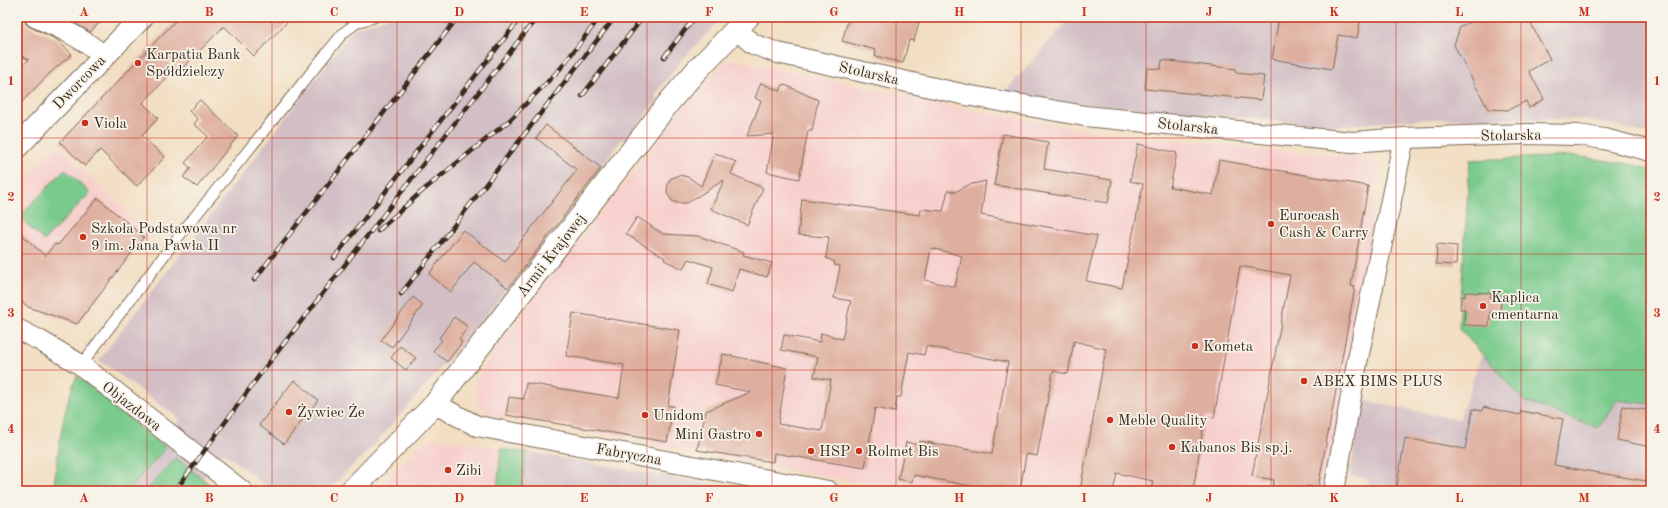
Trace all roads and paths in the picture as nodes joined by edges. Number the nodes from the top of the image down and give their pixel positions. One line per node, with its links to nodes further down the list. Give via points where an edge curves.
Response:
1 (35, 17): 5 (street, via 73,33)
2 (142, 17): 5 (street, Dworcowa)
3 (375, 17): 10 (lane, via 358,22 339,38 175,241)
4 (742, 23): 6 (street, Stolarska, via 753,44 778,54 966,95 1077,114 1352,142); 11 (street, Armii Krajowej, via 670,102)
5 (104, 56): 7 (street, Dworcowa)
6 (1404, 138): 8 (street, Stolarska, via 1578,135); 16 (street, via 1357,363)
7 (17, 147)
8 (1651, 151)
9 (17, 329): 10 (street, Objazdowa)
10 (81, 365): 13 (street, Objazdowa)
11 (435, 404): 12 (street, Fabryczna, via 477,426); 14 (street, Armii Krajowej)
12 (755, 484): 15 (street, Fabryczna)
13 (242, 491)
14 (351, 491)
15 (828, 491)
16 (1334, 491)

